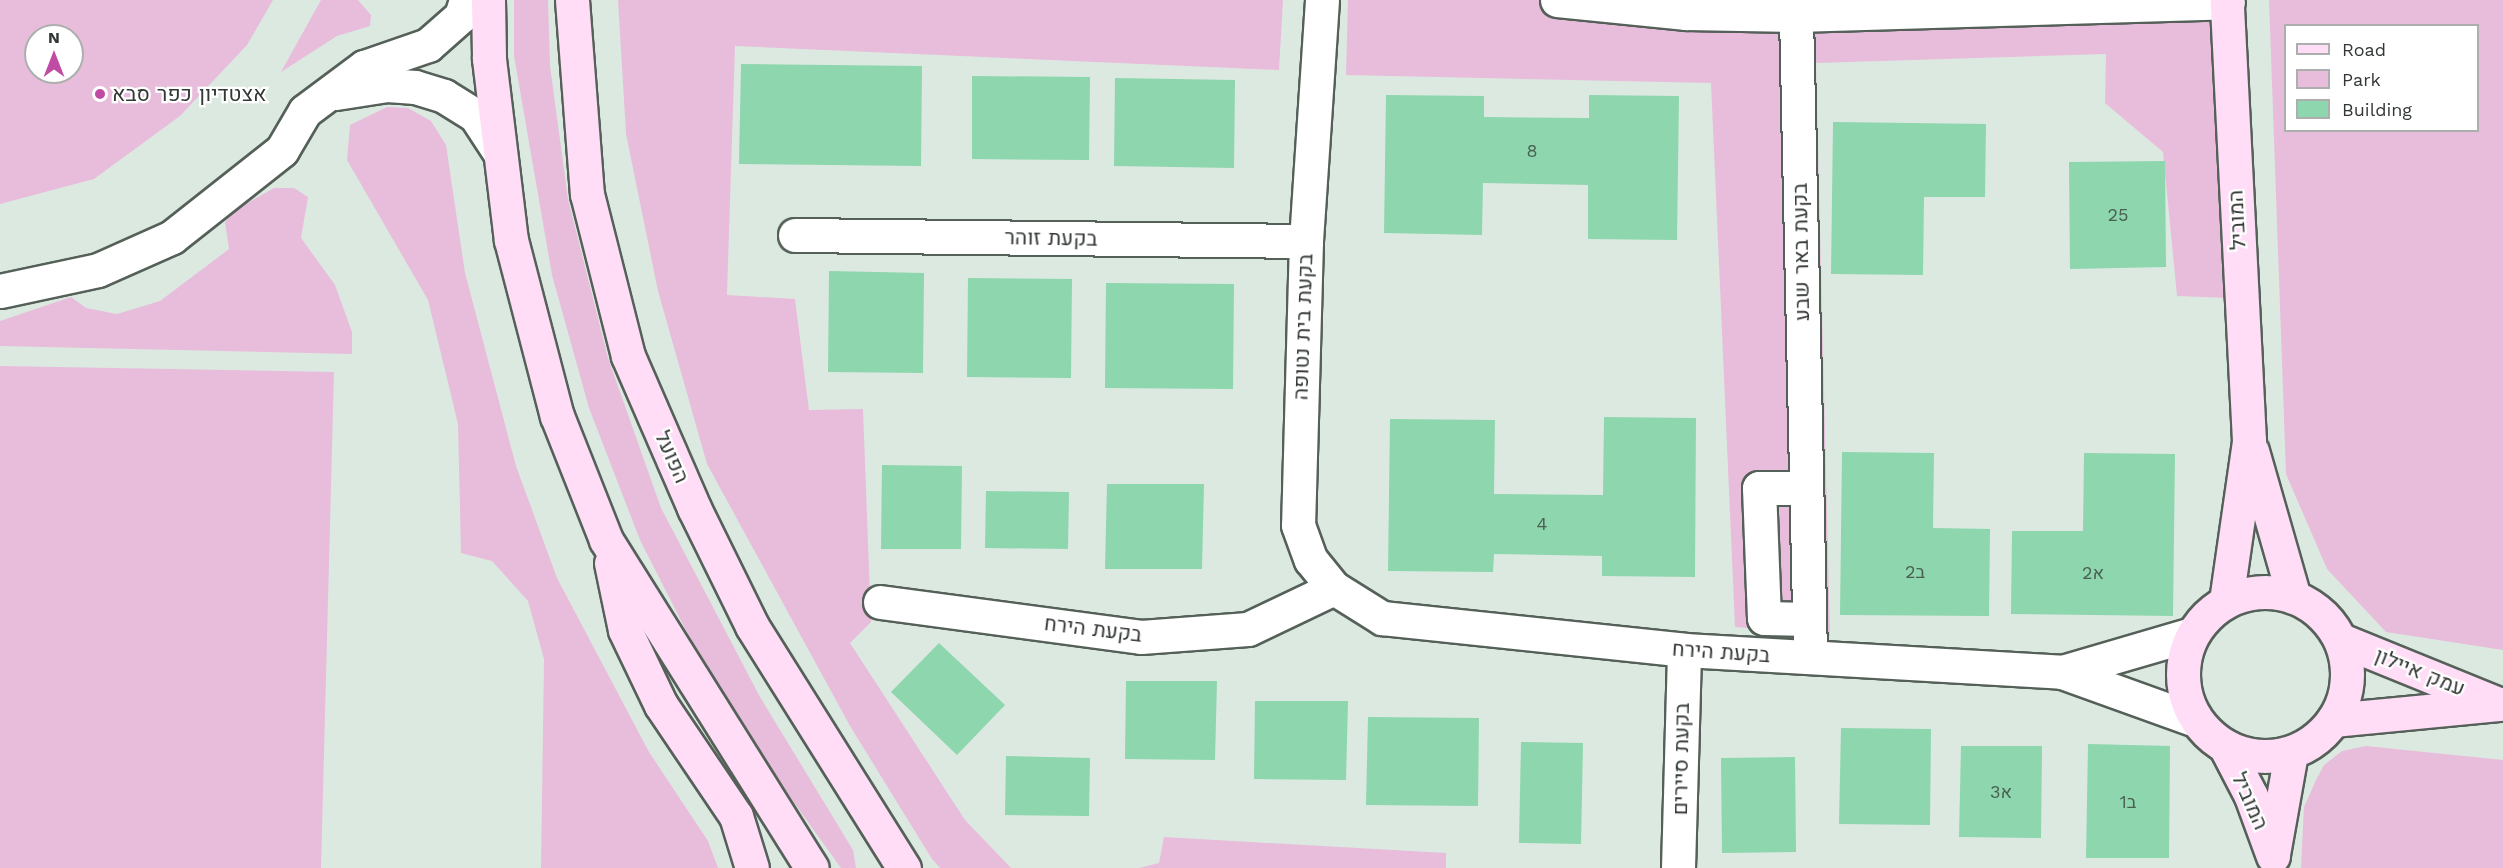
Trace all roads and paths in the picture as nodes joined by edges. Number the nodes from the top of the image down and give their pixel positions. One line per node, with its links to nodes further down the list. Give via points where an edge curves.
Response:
1 (466, 0): 9 (street, via 461,16 428,45 364,67)
2 (489, 0): 10 (main road, via 489,59)
3 (572, 0): 33 (main road, הפועל, via 586,194 628,356 694,508 752,626)
4 (1322, 0): 12 (street, בקעת בית נטופה)
5 (1557, 0): 7 (street)
6 (2228, 1): 8 (street); 14 (main road, המוביל)
7 (1686, 6): 8 (street)
8 (1780, 10): 15 (street, בקעת באר שבע)
9 (325, 95): 10 (street, via 387,85 415,87 444,96 475,115); 13 (street, via 305,111 282,150 172,237 98,270)
10 (498, 150): 16 (main road, via 511,240 557,416)
11 (795, 235): 12 (street, בקעת זוהר)
12 (1306, 241): 17 (street, בקעת בית נטופה, via 1298,525 1311,560)
13 (0, 291)
14 (2249, 441): 18 (main road, המוביל); 19 (main road, המוביל)
15 (1806, 488): 22 (street, בקעת באר שבע); 22 (street, via 1759,488 1764,618)
16 (606, 540): 35 (main road, via 625,630 661,705 736,816); 36 (main road)
17 (1334, 588): 20 (street, בקעת הירח, via 1248,629 1141,637); 21 (street, בקעת בית נטופה)
18 (2294, 597): 19 (main road, via 2271,591 2248,593); 24 (main road, via 2313,607)
19 (2226, 601): 23 (main road, via 2206,615)
20 (880, 602)
21 (1382, 618): 25 (street, בקעת הירח)
22 (1809, 619): 26 (street, בקעת באר שבע)
23 (2192, 634): 27 (street, בקעת הירח); 29 (main road, via 2184,654 2182,677 2185,699)
24 (2340, 640): 28 (main road, עמק איילון); 30 (main road, via 2348,667 2345,695)
25 (1683, 650): 26 (street, בקעת הירח); 39 (street, בקעת סיירים)
26 (1810, 657): 27 (street, בקעת הירח)
27 (2062, 672): 29 (street, בקעת הירח)
28 (2501, 704): 30 (main road, עמק איילון)
29 (2195, 720): 31 (main road)
30 (2333, 720): 32 (main road, via 2315,740)
31 (2225, 746): 32 (main road, via 2246,755); 34 (main road, המוביל, via 2250,796)
32 (2290, 753): 34 (main road, המוביל)
33 (882, 834): 37 (main road); 38 (main road, הפועל)
34 (2273, 862)
35 (752, 868)
36 (812, 868)
37 (890, 868)
38 (903, 868)
39 (1678, 868)

